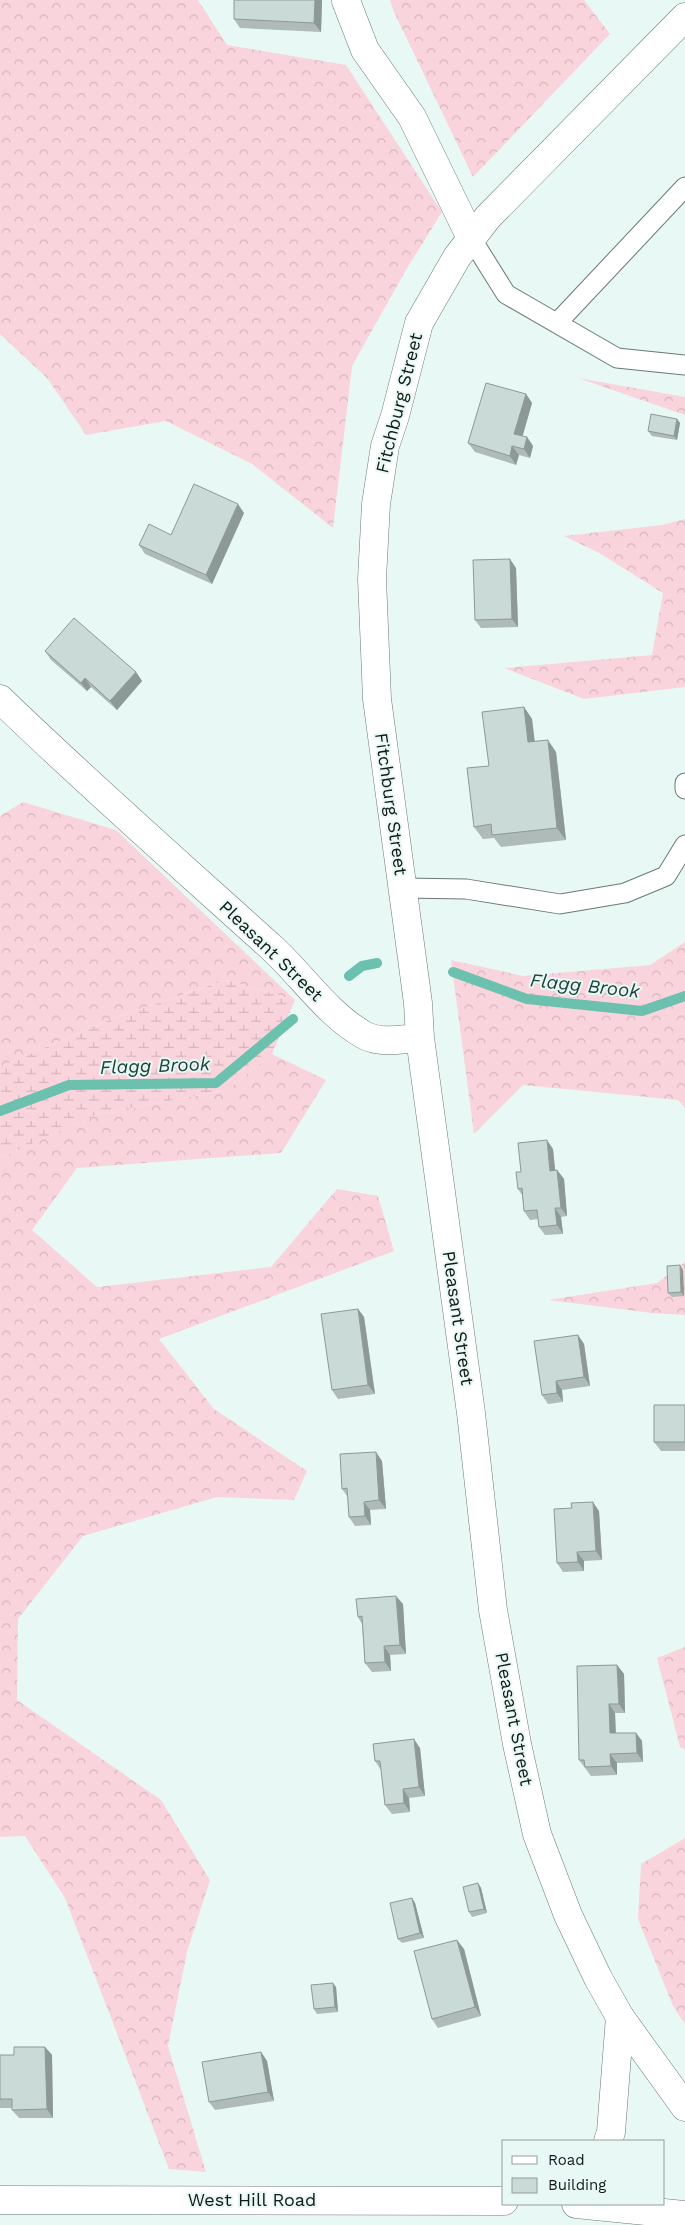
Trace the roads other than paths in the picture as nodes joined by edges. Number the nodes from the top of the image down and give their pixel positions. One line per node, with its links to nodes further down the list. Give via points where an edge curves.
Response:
1 (346, 1): 4 (street, via 365,50 412,117)
2 (685, 17): 4 (street, Fitchburg Street)
3 (685, 187): 5 (lane)
4 (471, 238): 5 (lane, via 506,294); 11 (street, Fitchburg Street, via 419,323 385,446 376,504 372,579 377,699)
5 (557, 323): 6 (lane, via 617,358)
6 (685, 364)
7 (0, 699): 12 (street, Pleasant Street, via 291,965 339,1019 366,1036 388,1040)
8 (685, 783): 9 (lane)
9 (685, 790)
10 (685, 845): 11 (lane, via 666,876 625,893 560,904 466,889)
11 (402, 888): 12 (street, Fitchburg Street)
12 (420, 1038): 13 (street, Pleasant Street, via 494,1610 517,1744 537,1834 572,1924)
13 (620, 2017): 14 (street, Pleasant Street); 15 (street)
14 (685, 2107)
15 (608, 2140)
16 (0, 2200): 17 (street, West Hill Road)
17 (502, 2201)
18 (586, 2205): 19 (street)
19 (685, 2215)

